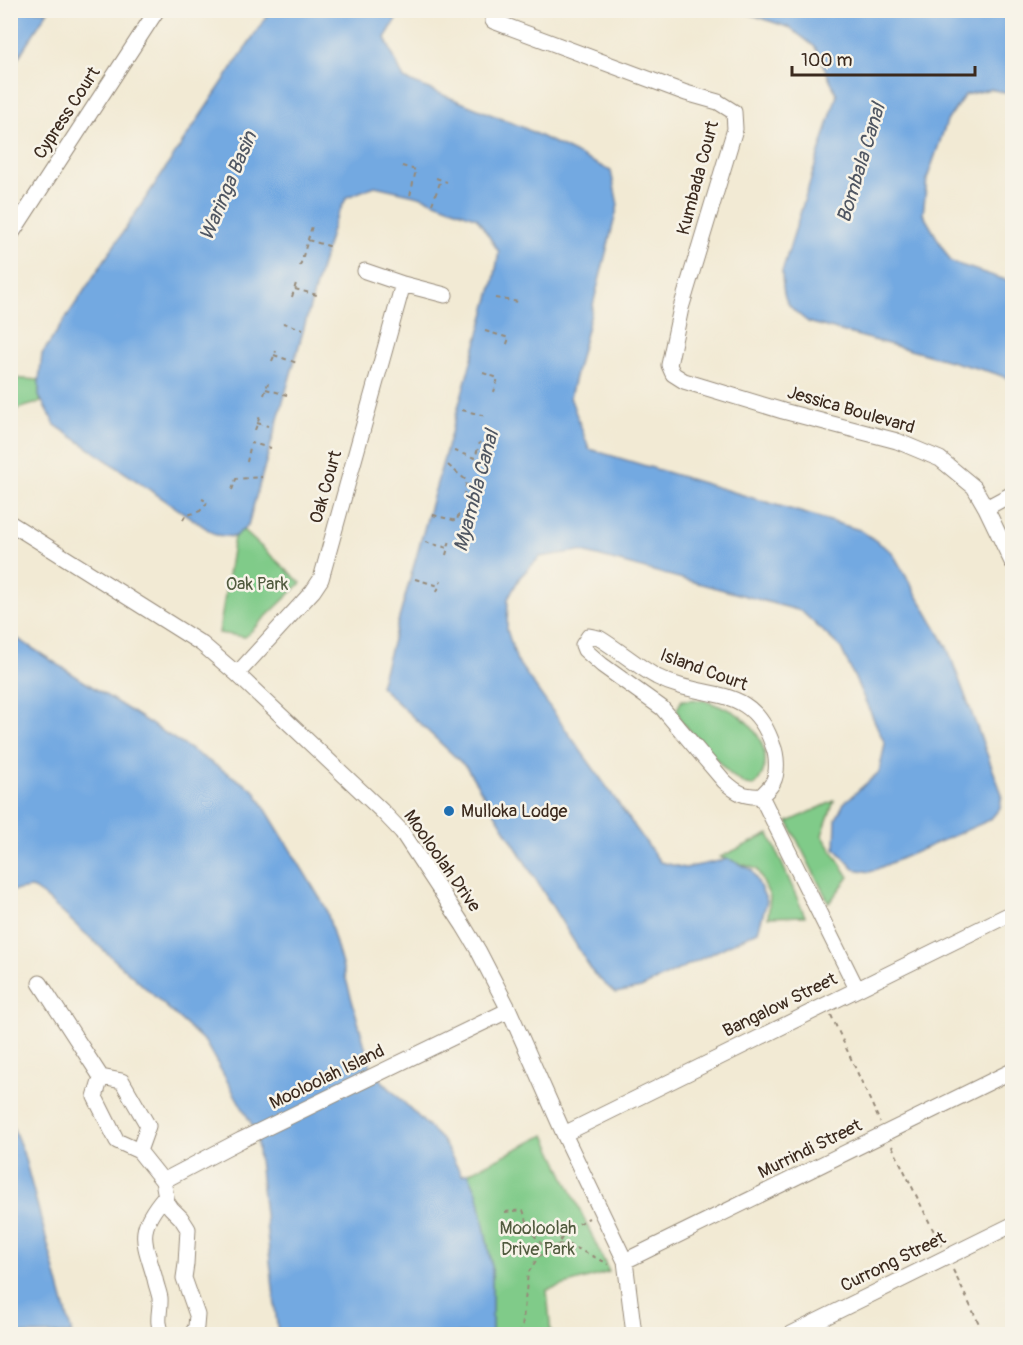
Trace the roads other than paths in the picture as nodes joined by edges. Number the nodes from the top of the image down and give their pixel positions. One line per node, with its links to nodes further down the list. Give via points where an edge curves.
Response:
1 (157, 10): 3 (street, Cypress Court)
2 (493, 21): 7 (street, Kumbada Court, via 718,102 734,112 735,129 681,308)
3 (10, 236)
4 (365, 271): 5 (street)
5 (403, 284): 6 (street); 12 (street, Oak Court, via 321,579)
6 (445, 296)
7 (669, 365): 9 (street, Jessica Boulevard, via 673,374 684,381 897,441 940,459 974,487)
8 (1012, 494): 9 (street)
9 (986, 508): 11 (street, Jessica Boulevard)
10 (10, 523): 12 (street, Mooloolah Drive, via 202,644)
11 (1012, 562)
12 (237, 674): 19 (street, Mooloolah Drive, via 402,832 478,950)
13 (678, 686): 14 (street); 14 (street, Island Court, via 657,677 599,638 590,636 583,645 602,665); 15 (street, Island Court, via 742,702 757,714 766,726 777,758 774,782)
14 (663, 708): 15 (street, Island Court, via 734,790 748,797)
15 (761, 796): 18 (street)
16 (1012, 913): 18 (street, Bangalow Street)
17 (40, 983): 21 (street)
18 (857, 989): 22 (street, Bangalow Street)
19 (509, 1010): 22 (street, Mooloolah Drive); 24 (street, Mooloolah Island, via 241,1140)
20 (1012, 1071): 26 (street, Murrindi Street)
21 (101, 1077): 23 (street, via 95,1097 117,1141); 23 (street, via 122,1081 148,1126)
22 (564, 1134): 26 (street, Mooloolah Drive)
23 (139, 1151): 24 (street)
24 (164, 1189): 27 (street, Mooloolah Island, via 144,1231 144,1245 160,1297 158,1320); 28 (street, via 171,1208 188,1229 183,1278 196,1314)
25 (1012, 1225): 30 (street, Currong Street)
26 (625, 1262): 29 (street, Mooloolah Drive)
27 (164, 1335)
28 (192, 1335)
29 (634, 1335)
30 (791, 1335)

